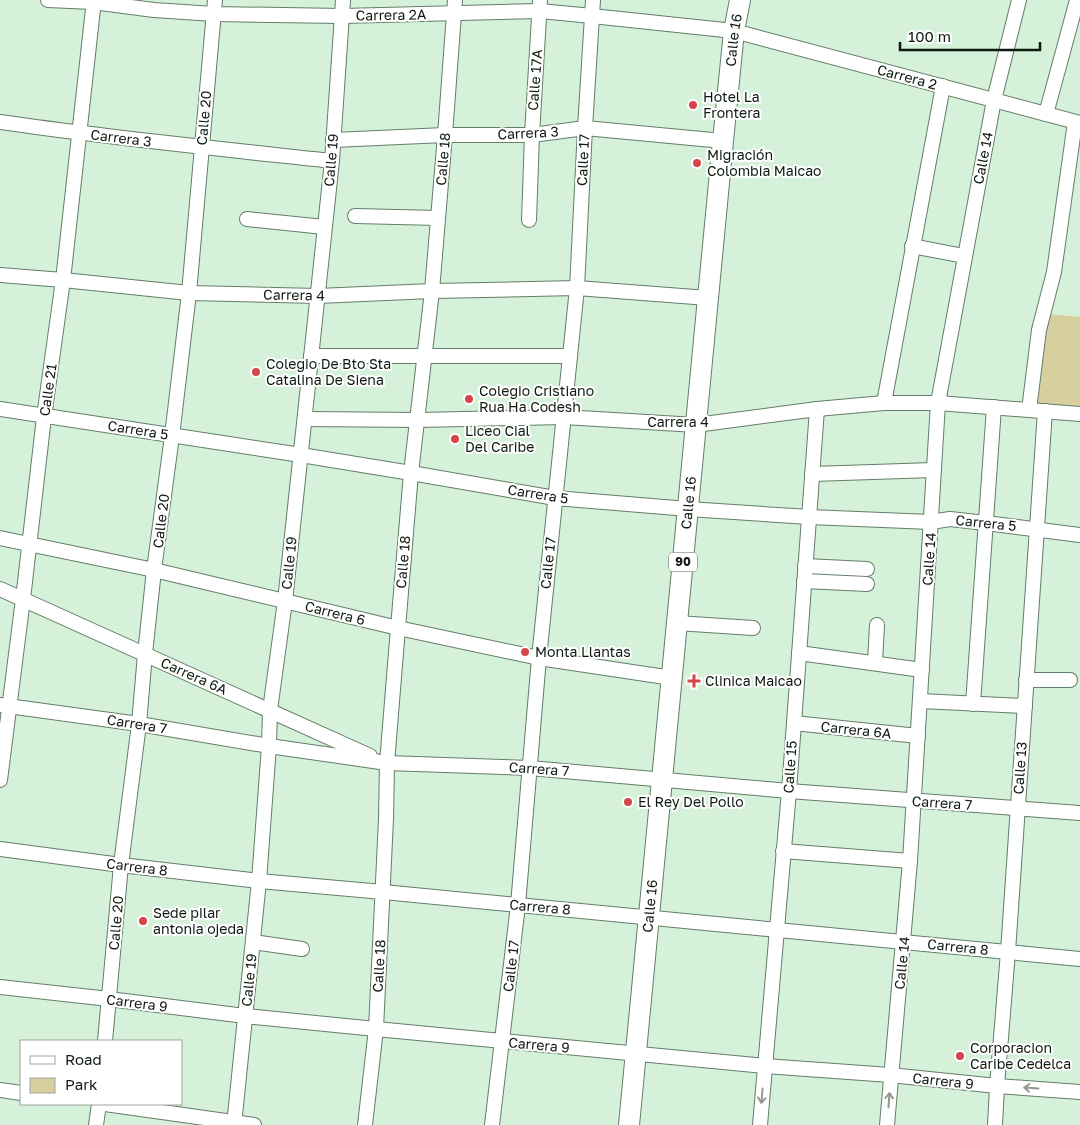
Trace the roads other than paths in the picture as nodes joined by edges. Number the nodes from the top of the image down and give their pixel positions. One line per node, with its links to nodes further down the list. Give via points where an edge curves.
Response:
1 (48, 0): 8 (street, Carrera 2A)
2 (215, 0): 11 (street, Calle 20)
3 (343, 0): 12 (street, Calle 19)
4 (593, 0): 13 (street, Calle 17)
5 (740, 0): 14 (highway, Calle 16 / 90)
6 (1019, 0): 16 (street, Calle 14)
7 (1076, 0): 17 (street)
8 (93, 1): 11 (street, Carrera 2A); 21 (street, Calle 21)
9 (540, 6): 10 (street, Carrera 2A); 13 (street, Carrera 2A); 23 (street, Calle 17A)
10 (455, 7): 12 (street, Carrera 2A); 22 (street, Calle 18)
11 (214, 14): 12 (street, Carrera 2A); 26 (street, Calle 20)
12 (342, 16): 24 (street, Calle 19)
13 (592, 16): 14 (street, Carrera 2A); 20 (street, Calle 17)
14 (734, 31): 15 (street, Carrera 2); 25 (highway, Calle 16 / 90)
15 (943, 86): 16 (street, Carrera 2); 33 (street)
16 (994, 100): 17 (street, Carrera 2); 34 (street, Calle 14)
17 (1046, 114): 19 (street, Carrera 2)
18 (0, 122): 21 (street, Carrera 3)
19 (1077, 122): 50 (street, via 1054,272 1039,330)
20 (585, 128): 23 (street, Carrera 3); 25 (street, Carrera 3); 37 (street, Calle 17)
21 (78, 133): 26 (street, Carrera 3); 36 (street, Calle 21)
22 (446, 135): 23 (street, Carrera 3); 24 (street, Carrera 3); 29 (street, Calle 18)
23 (532, 135): 31 (street, Calle 17A)
24 (333, 140): 27 (street, Calle 19)
25 (723, 141): 41 (highway, Calle 16 / 90)
26 (201, 147): 27 (street, Carrera 3); 39 (street, Calle 20)
27 (332, 160): 32 (street, Calle 19)
28 (355, 216): 29 (street)
29 (438, 218): 38 (street, Calle 18)
30 (247, 219): 32 (street)
31 (529, 220)
32 (324, 226): 40 (street, Calle 19)
33 (912, 246): 34 (street); 45 (street)
34 (964, 256): 46 (street, Calle 14)
35 (0, 275): 36 (street, Carrera 4)
36 (63, 280): 39 (street, Carrera 4); 53 (street, Calle 21)
37 (577, 288): 38 (street, Carrera 4); 41 (street, Carrera 4); 44 (street, Calle 17)
38 (432, 291): 40 (street, Carrera 4); 43 (street, Calle 18)
39 (189, 292): 40 (street, Carrera 4); 58 (street, Calle 20)
40 (318, 296): 42 (street, Calle 19)
41 (708, 298): 57 (highway, Calle 16 / 90)
42 (310, 356): 43 (street); 55 (street, Calle 19)
43 (424, 356): 44 (street); 56 (street, Calle 18)
44 (570, 356): 54 (street, Calle 17)
45 (884, 402): 46 (street, Carrera 4); 49 (street, Carrera 4)
46 (938, 404): 47 (street, Carrera 4); 60 (street, Calle 14)
47 (994, 407): 50 (street, Carrera 4); 67 (street)
48 (0, 409): 53 (street, Carrera 5)
49 (817, 409): 57 (street, Carrera 4); 62 (street, Calle 15)
50 (1028, 410): 51 (street, Carrera 4)
51 (1045, 411): 52 (street, Carrera 4); 68 (street, Calle 13)
52 (1080, 414)
53 (44, 416): 58 (street, Carrera 5); 71 (street, Calle 21)
54 (564, 418): 56 (street, Carrera 4); 57 (street, Carrera 4); 63 (street, Calle 17)
55 (305, 419): 56 (street, Carrera 4); 59 (street, Calle 19)
56 (418, 420): 61 (street, Calle 18)
57 (696, 425): 64 (highway, Calle 16 / 90)
58 (172, 436): 59 (street, Carrera 5); 74 (street, Calle 20)
59 (301, 455): 61 (street, Carrera 5); 79 (street, Calle 19)
60 (934, 470): 62 (street); 66 (street, Calle 14)
61 (412, 473): 63 (street, Carrera 5); 82 (street, Calle 18)
62 (812, 474): 65 (street, Calle 15)
63 (555, 498): 64 (street, Carrera 5); 86 (street, Calle 17)
64 (688, 509): 65 (street, Carrera 5); 80 (highway, Calle 16 / 90)
65 (809, 517): 66 (street, Carrera 5); 72 (street, Calle 15)
66 (931, 522): 67 (street, Carrera 5, via 950,519); 88 (street, Calle 14)
67 (986, 523): 68 (street, Carrera 5); 93 (street)
68 (1037, 529): 69 (street, Carrera 5); 90 (street, Calle 13)
69 (1080, 535)
70 (0, 538): 71 (street, Carrera 6)
71 (30, 544): 74 (street, Carrera 6); 78 (street, Calle 21)
72 (805, 566): 73 (street); 75 (street, Calle 15)
73 (867, 569)
74 (154, 570): 79 (street, Carrera 6); 85 (street, Calle 20)
75 (804, 581): 76 (street); 84 (street, Calle 15)
76 (867, 584)
77 (0, 589): 78 (street, Carrera 6A)
78 (23, 599): 85 (street, Carrera 6A); 94 (street, Calle 21)
79 (285, 601): 82 (street, Carrera 6); 96 (street, Calle 19)
80 (677, 623): 83 (street); 89 (highway, Calle 16 / 90)
81 (877, 625): 87 (street)
82 (398, 628): 86 (street, Carrera 6); 101 (street, Calle 18)
83 (753, 628)
84 (799, 653): 87 (street); 97 (street, Calle 15)
85 (145, 654): 96 (street, Carrera 6A); 98 (street, Calle 20)
86 (539, 658): 89 (street, Carrera 6); 102 (street, Calle 17)
87 (875, 664): 88 (street)
88 (922, 670): 92 (street, Calle 14)
89 (672, 678): 104 (highway, Calle 16 / 90)
90 (1026, 680): 91 (street); 95 (street, Calle 13)
91 (1070, 680)
92 (920, 701): 93 (street); 99 (street, Calle 14)
93 (973, 704): 95 (street)
94 (5, 705): 98 (street, Carrera 7); 103 (street, Calle 21)
95 (1025, 706): 107 (street, Calle 13)
96 (270, 710): 100 (street, Calle 19); 101 (street, Carrera 6A)
97 (794, 723): 99 (street, Carrera 6A); 105 (street, Calle 15)
98 (139, 724): 100 (street, Carrera 7); 112 (street, Calle 20)
99 (918, 736): 106 (street, Calle 14)
100 (269, 746): 101 (street, Carrera 7); 113 (street, Calle 19)
101 (387, 763): 102 (street, Carrera 7); 114 (street, Calle 18)
102 (530, 768): 104 (street, Carrera 7); 115 (street, Calle 17)
103 (0, 780)
104 (662, 780): 105 (street, Carrera 7); 116 (highway, Calle 16 / 90)
105 (789, 791): 106 (street, Carrera 7); 110 (street, Calle 15)
106 (914, 801): 107 (street, Carrera 7); 111 (street, Calle 14)
107 (1017, 808): 108 (street, Carrera 7); 121 (street, Calle 13)
108 (1080, 813)
109 (0, 849): 112 (street, Carrera 8)
110 (783, 851): 111 (street); 117 (street, Calle 15)
111 (910, 861): 118 (street, Calle 14)
112 (121, 865): 113 (street, Carrera 8); 124 (street, Calle 20)
113 (259, 881): 114 (street, Carrera 8); 119 (street, Calle 19)
114 (382, 892): 115 (street, Carrera 8); 126 (street, Calle 18)
115 (518, 905): 116 (street, Carrera 8); 128 (street, Calle 17)
116 (649, 917): 117 (street, Carrera 8); 129 (highway, Calle 16 / 90)
117 (777, 930): 118 (street, Carrera 8); 130 (street, Calle 15)
118 (904, 941): 121 (street, Carrera 8); 131 (street, Calle 14)
119 (253, 942): 120 (street); 125 (street, Calle 19)
120 (302, 949)
121 (1008, 952): 122 (street, Carrera 8); 132 (street, Calle 13)
122 (1080, 959)
123 (0, 987): 124 (street, Carrera 9)
124 (109, 999): 125 (street, Carrera 9); 127 (street, Calle 20)
125 (245, 1016): 126 (street, Carrera 9); 138 (street, Calle 19)
126 (376, 1029): 128 (street, Carrera 9); 141 (street, Calle 18)
127 (105, 1040)
128 (501, 1041): 129 (street, Carrera 9); 142 (street, Calle 17)
129 (636, 1054): 130 (street, Carrera 9); 143 (highway, Calle 16 / 90)
130 (765, 1066): 131 (street, Carrera 9); 144 (street, Calle 15, one-way to 144)
131 (890, 1076): 132 (street, Carrera 9); 145 (street, Calle 14, one-way to 131)
132 (996, 1086): 134 (street, Carrera 9, one-way to 132); 146 (street, Calle 13)
133 (0, 1090): 135 (street)
134 (1080, 1092)
135 (20, 1093)
136 (99, 1105): 139 (street)
137 (111, 1105): 138 (street)
138 (234, 1124): 140 (street)
139 (96, 1125)
140 (254, 1125)
141 (365, 1125)
142 (492, 1125)
143 (629, 1125)
144 (760, 1125)
145 (887, 1125)
146 (994, 1125)

